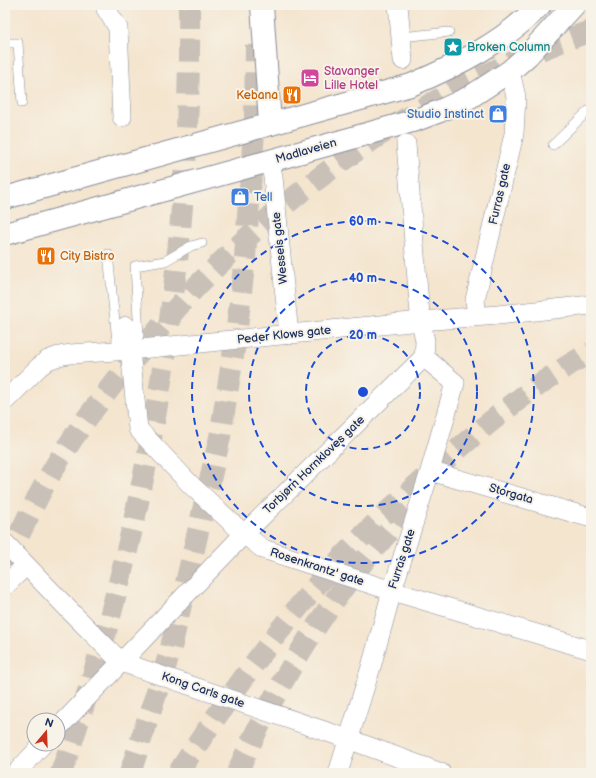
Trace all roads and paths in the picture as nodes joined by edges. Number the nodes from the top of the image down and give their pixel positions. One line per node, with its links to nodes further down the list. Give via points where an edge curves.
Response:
1 (106, 5): 13 (street, via 118,28)
2 (262, 5): 14 (main road)
3 (398, 5): 7 (street)
4 (540, 5): 14 (main road, via 494,43 439,73 404,87)
5 (574, 5): 10 (main road, Madlaveien)
6 (449, 32): 7 (lane)
7 (401, 37): 9 (street)
8 (5, 43): 11 (lane, via 18,44)
9 (403, 60)
10 (510, 71): 17 (main road, Madlaveien, via 470,97 440,111); 23 (street, Furras gate, via 516,97 514,134 475,300)
11 (22, 103)
12 (591, 110): 16 (lane)
13 (122, 117)
14 (270, 124): 18 (main road)
15 (406, 144): 24 (street)
16 (553, 145)
17 (270, 161): 19 (main road, Madlaveien); 25 (street, Wessels gate)
18 (5, 198)
19 (5, 234)
20 (202, 243): 26 (lane, via 191,246 165,261 135,266)
21 (108, 254): 26 (lane)
22 (591, 306): 23 (street, Peder Klows gate)
23 (477, 316): 24 (street, Peder Klows gate)
24 (421, 321): 25 (street, Peder Klows gate); 27 (street, via 425,341)
25 (289, 335): 26 (street, Peder Klows gate)
26 (128, 341): 28 (street, Peder Klows gate, via 48,360); 31 (street, Rosenkrantz' gate, via 138,429 191,485)
27 (424, 357): 29 (street, Furras gate, via 455,383); 31 (street, Torbjørn Hornkloves gate)
28 (8, 393)
29 (430, 471): 30 (street, Storgata); 35 (street, Furras gate)
30 (591, 518)
31 (244, 534): 35 (street, Rosenkrantz' gate, via 263,549); 37 (street, Torbjørn Hornkloves gate)
32 (5, 543): 33 (street, Kong Carls gate)
33 (26, 565): 34 (street); 37 (street, Kong Carls gate)
34 (5, 586)
35 (392, 591): 36 (street, Rosenkrantz' gate); 39 (street, Furras gate)
36 (591, 650)
37 (121, 662): 38 (street, Torbjørn Hornkloves gate); 39 (street, Kong Carls gate)
38 (66, 720)
39 (348, 739): 42 (street, Furras gate); 43 (street, Kong Carls gate)
40 (36, 752): 41 (street)
41 (16, 773)
42 (338, 773)
43 (441, 773)

